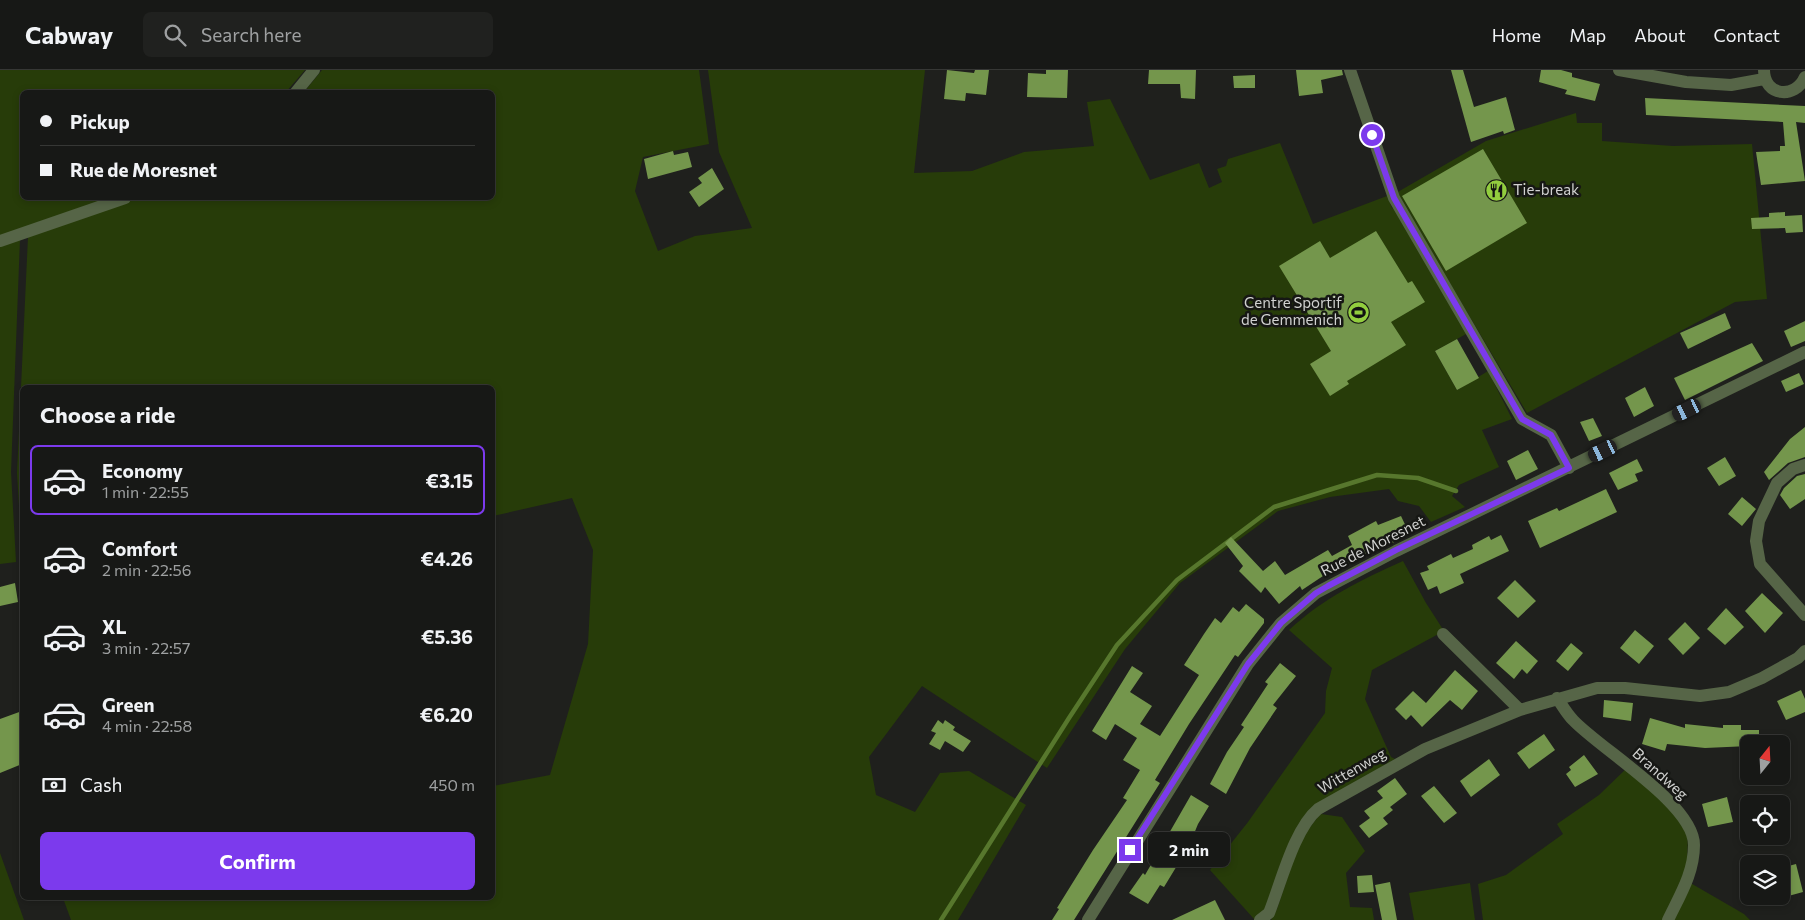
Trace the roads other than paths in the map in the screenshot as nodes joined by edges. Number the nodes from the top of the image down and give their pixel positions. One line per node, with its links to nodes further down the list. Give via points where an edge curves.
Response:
1 (314, 70): 6 (street)
2 (1350, 70): 11 (street, via 1394,198 1522,419 1551,435)
3 (1619, 70): 4 (street, via 1686,82 1731,85)
4 (1764, 75): 5 (street, via 1771,88 1782,92 1793,91)
5 (1805, 77)
6 (298, 90)
7 (119, 200): 8 (street)
8 (0, 241)
9 (1805, 352): 11 (street, Rue de Moresnet)
10 (1805, 466): 12 (street, via 1793,469 1777,483 1759,521 1756,541 1760,564)
11 (1569, 468): 17 (street, Rue de Moresnet, via 1328,586 1281,623 1248,664)
12 (1805, 614)
13 (1443, 634): 16 (street)
14 (1805, 651): 15 (street, Wittenweg, via 1762,678 1729,692 1700,696 1597,688)
15 (1558, 698): 16 (street, Wittenweg); 19 (street, Brandweg, via 1572,719 1671,802 1688,825 1694,842 1691,872)
16 (1520, 710): 18 (street, Wittenweg, via 1425,750 1307,818 1269,913)
17 (1088, 920)
18 (1260, 920)
19 (1668, 920)

